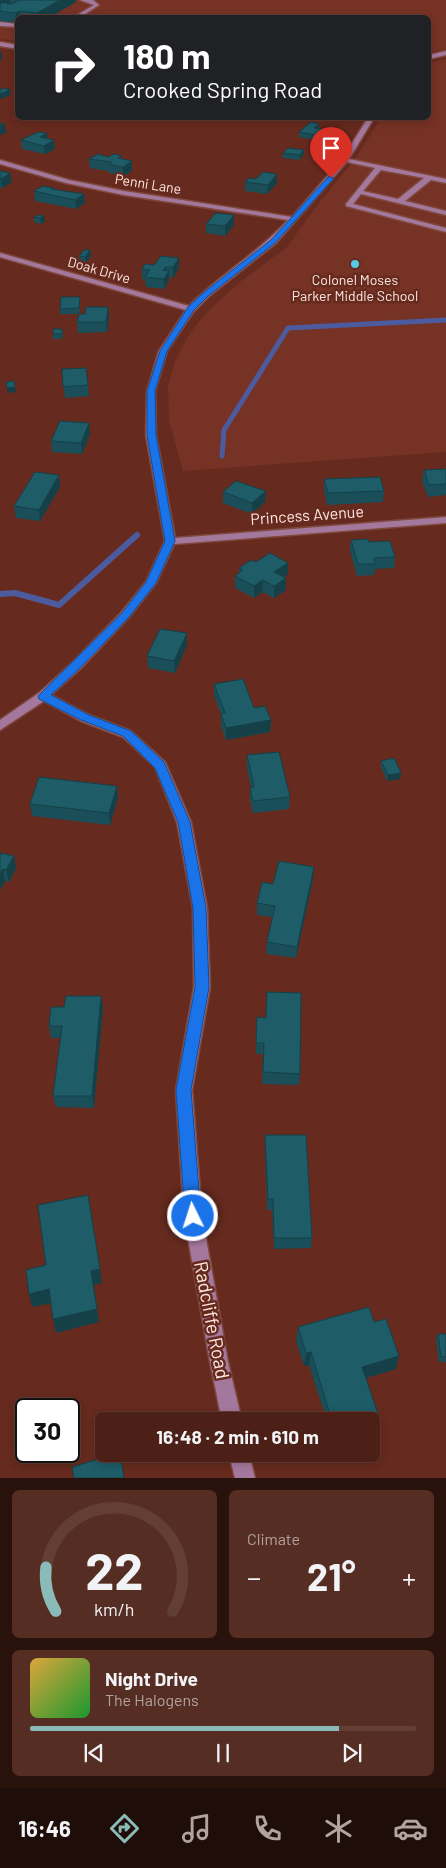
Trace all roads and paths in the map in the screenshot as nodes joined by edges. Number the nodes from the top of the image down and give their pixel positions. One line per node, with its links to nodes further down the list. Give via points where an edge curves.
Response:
1 (82, 0): 2 (street, via 97,5)
2 (79, 15)
3 (0, 24): 4 (street)
4 (15, 26)
5 (0, 44): 6 (street)
6 (15, 46)
7 (446, 53): 8 (street)
8 (431, 56)
9 (370, 120): 10 (street)
10 (345, 160): 12 (street); 18 (street)
11 (0, 162): 18 (street, Penni Lane, via 68,182 124,193)
12 (380, 167): 13 (street); 15 (street)
13 (430, 177): 14 (street); 16 (street)
14 (446, 181)
15 (359, 192): 16 (street); 19 (street, via 348,205)
16 (399, 202): 17 (street, via 436,207)
17 (446, 213)
18 (293, 218): 21 (street, via 273,241)
19 (446, 230)
20 (0, 255): 21 (street, Doak Drive)
21 (191, 309): 23 (street, via 163,351 151,391 151,435)
22 (446, 520): 23 (street, Princess Avenue)
23 (170, 541): 24 (street, via 151,583 125,615 77,666)
24 (43, 696): 25 (street); 26 (street, Radcliffe Road, via 85,718 127,734 160,765 184,822 200,908 202,987 184,1090 193,1216)
25 (0, 726)
26 (230, 1412)
27 (241, 1462): 28 (street)
28 (245, 1478)

